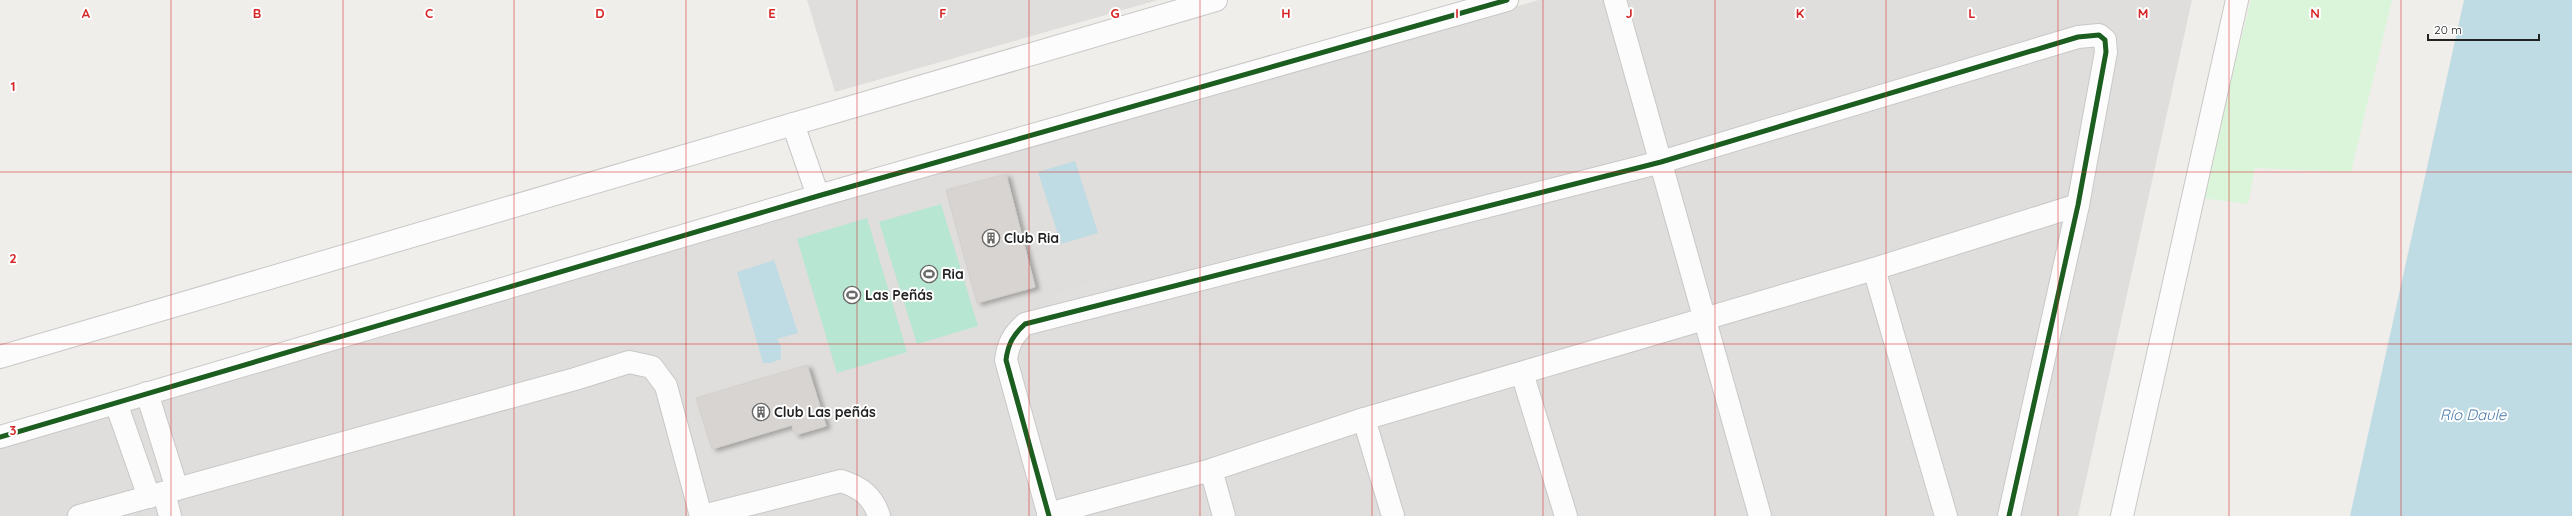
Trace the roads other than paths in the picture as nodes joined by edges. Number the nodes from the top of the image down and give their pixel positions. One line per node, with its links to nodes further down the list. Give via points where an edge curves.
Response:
1 (1216, 0): 5 (street)
2 (1507, 0): 7 (street)
3 (1616, 0): 6 (street)
4 (2237, 0): 30 (street)
5 (793, 124): 7 (street); 11 (street)
6 (1661, 162): 8 (street, via 2078,36 2099,35 2105,40 2106,52); 10 (street); 19 (street, via 1025,324 1015,333 1008,347 1006,360)
7 (818, 196): 13 (street)
8 (2078, 205): 9 (street); 29 (street)
9 (1874, 269): 10 (street); 28 (street)
10 (1704, 320): 12 (street); 27 (street)
11 (0, 357)
12 (1522, 373): 15 (street); 26 (street)
13 (147, 393): 14 (street); 18 (street)
14 (116, 403): 16 (street); 18 (street)
15 (1364, 419): 17 (street); 25 (street)
16 (0, 437)
17 (1211, 470): 19 (street); 24 (street)
18 (163, 493): 20 (street); 21 (street); 22 (street, via 629,362 652,367 666,386)
19 (1049, 515)
20 (80, 516)
21 (170, 516)
22 (702, 516): 23 (street, via 841,481 859,487 875,504)
23 (879, 516)
24 (1224, 516)
25 (1393, 516)
26 (1566, 516)
27 (1760, 516)
28 (1946, 516)
29 (2009, 516)
30 (2122, 516)

